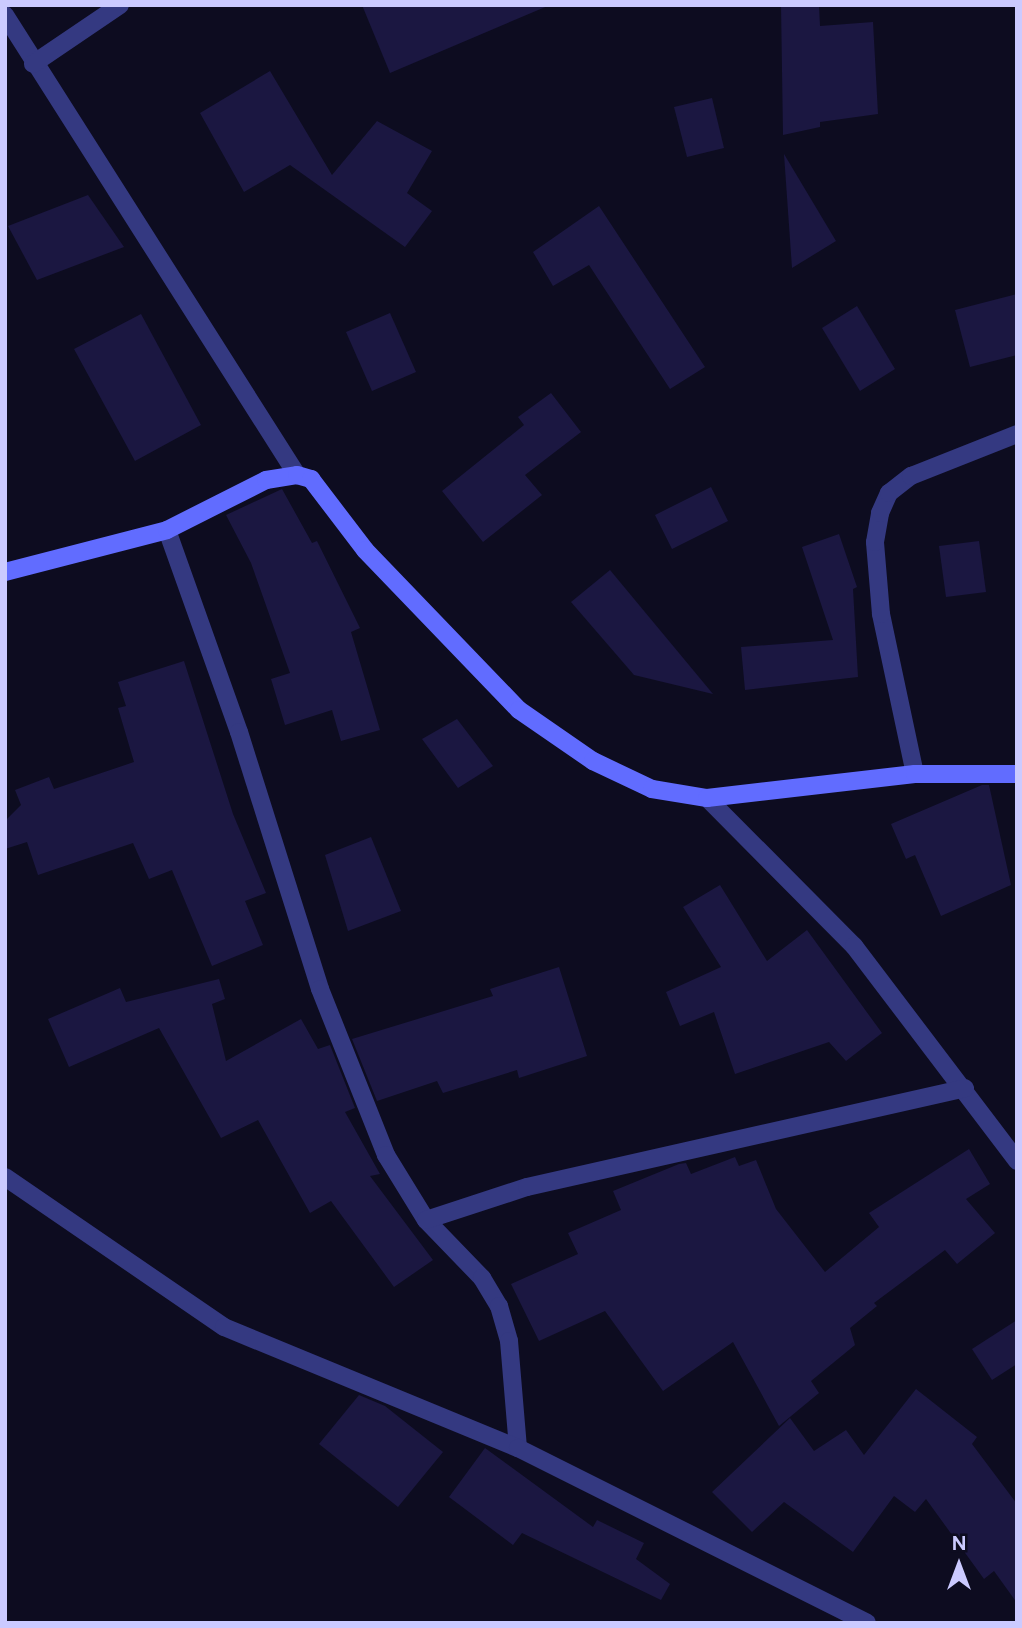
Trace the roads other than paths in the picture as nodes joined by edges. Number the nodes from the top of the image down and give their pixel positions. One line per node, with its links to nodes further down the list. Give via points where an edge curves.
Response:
1 (121, 5): 3 (street)
2 (5, 15): 3 (street)
3 (33, 64): 5 (street)
4 (1017, 434): 8 (street, via 911,476 889,493 880,513 875,542 881,614)
5 (297, 475): 6 (street, via 266,480); 10 (street, via 311,479 365,550 519,710 593,761 652,789)
6 (167, 530): 7 (street); 14 (street, via 239,732 320,989 386,1155)
7 (5, 572)
8 (915, 774): 9 (street); 10 (street)
9 (1017, 774)
10 (707, 798): 11 (street, via 854,946)
11 (965, 1088): 12 (street); 14 (street, via 527,1187)
12 (1017, 1161)
13 (5, 1177): 15 (street, via 224,1326)
14 (426, 1220): 15 (street, via 482,1278 499,1306 509,1342)
15 (518, 1448): 16 (street)
16 (867, 1623)

